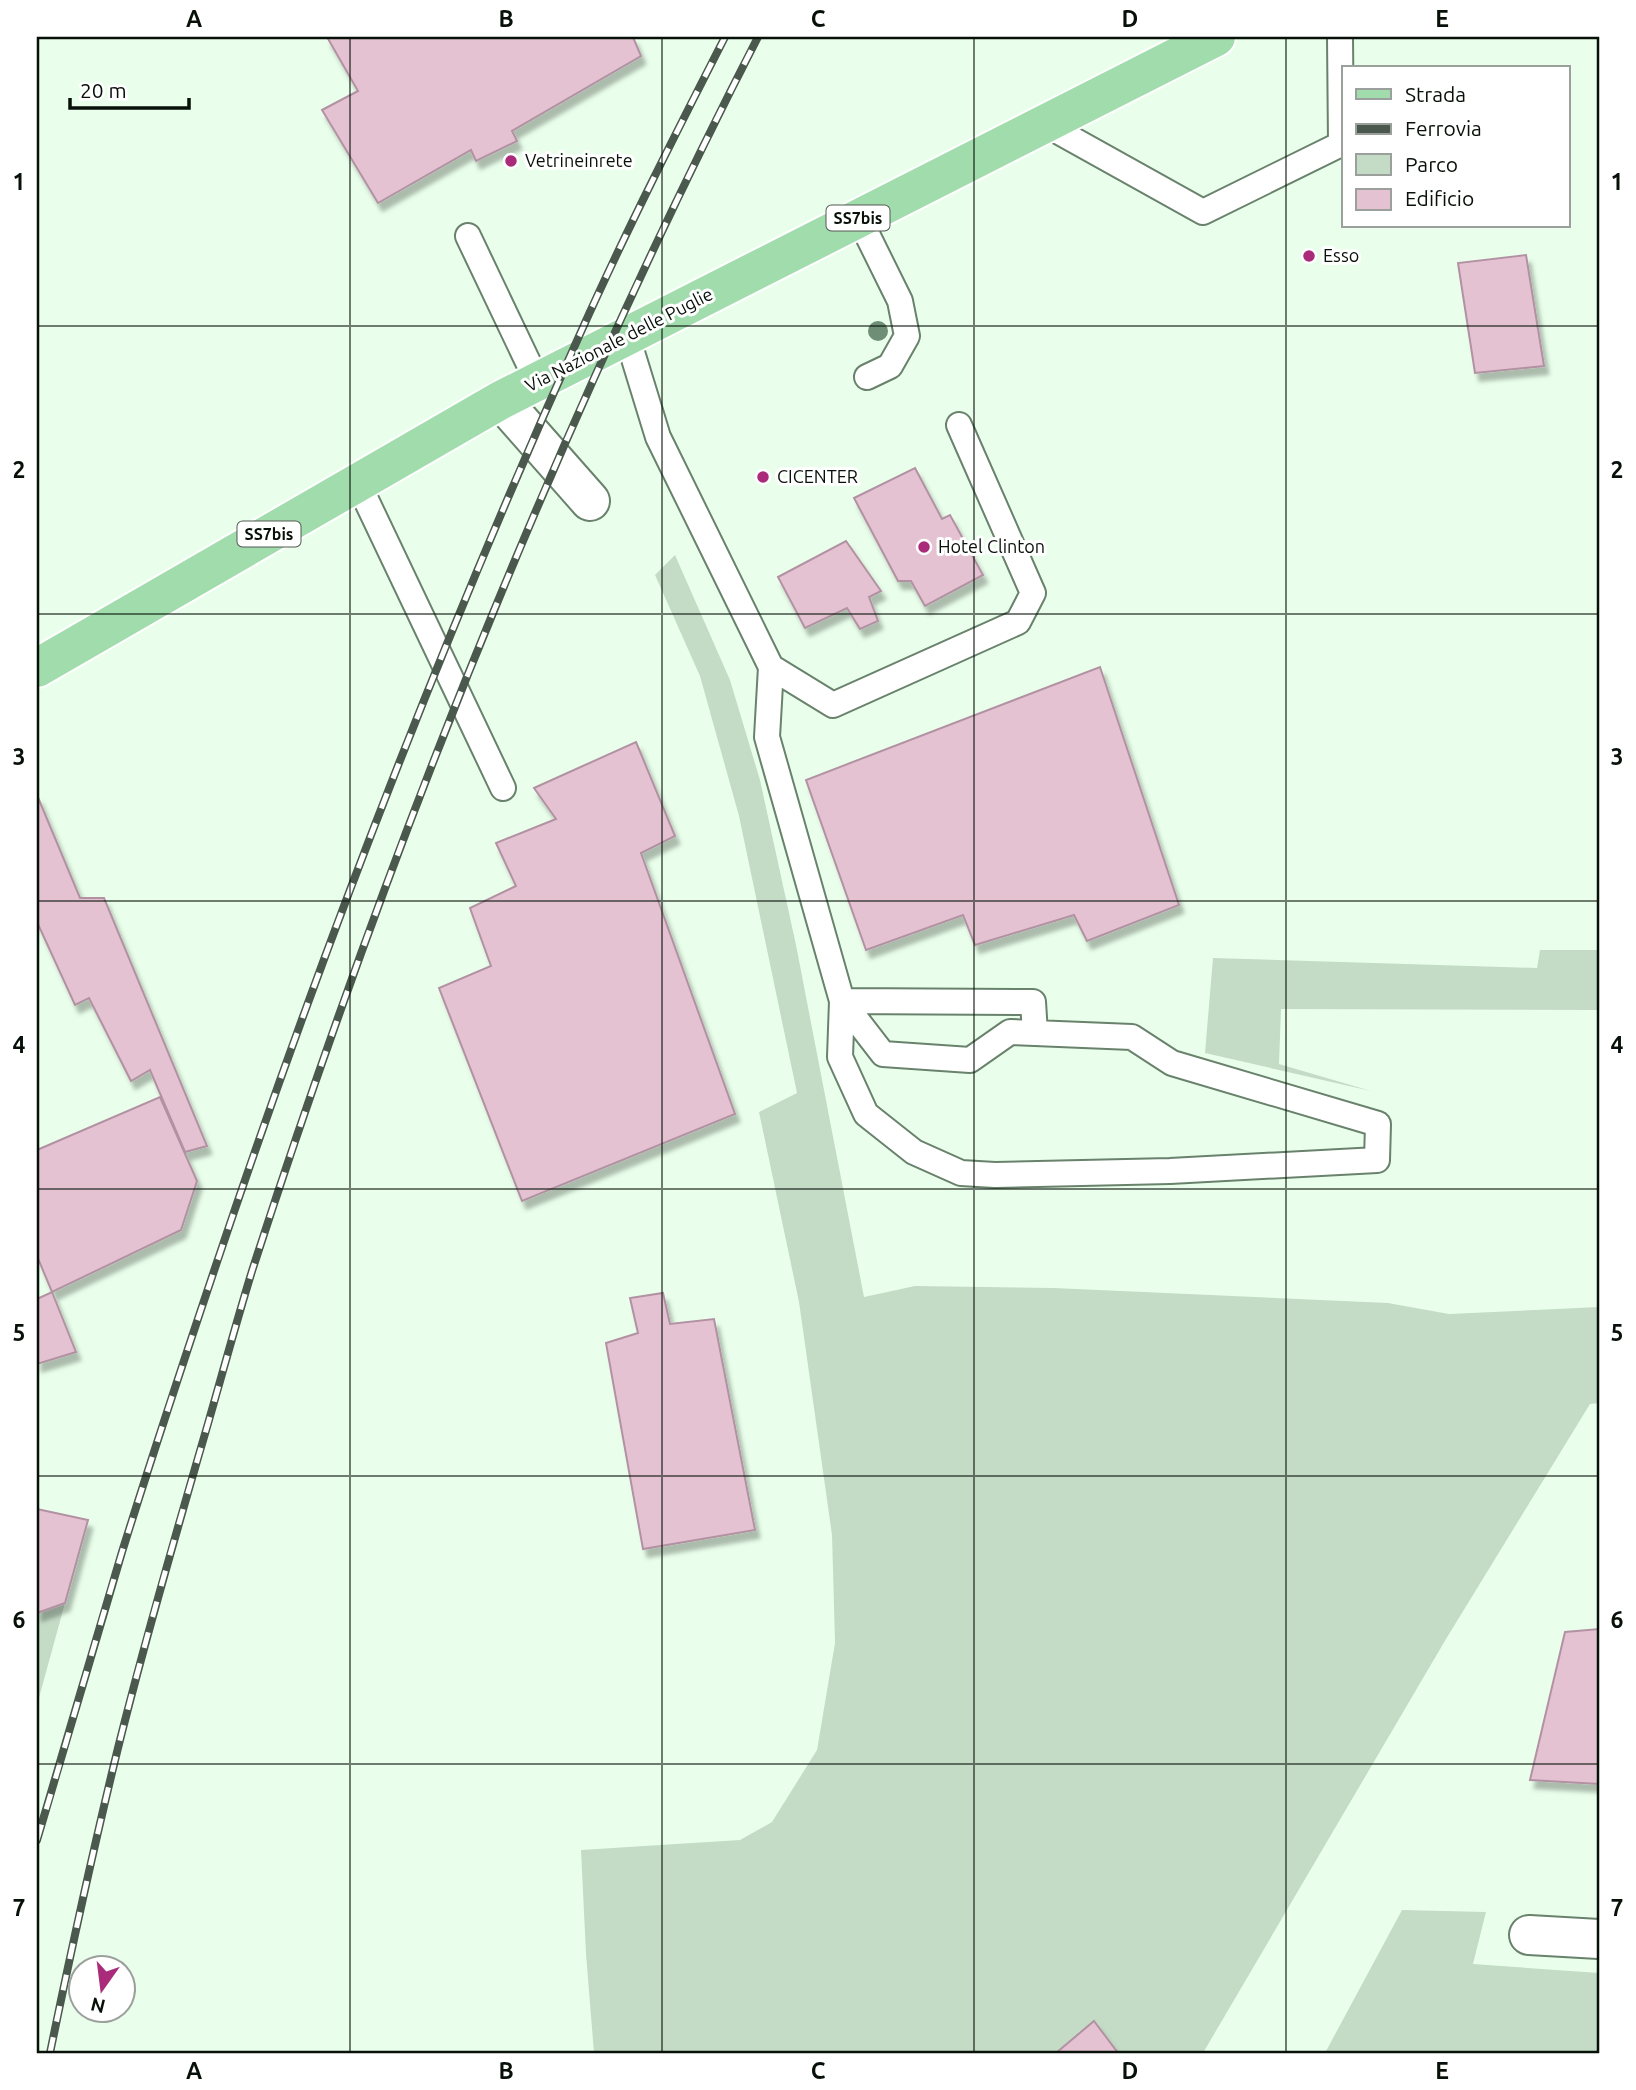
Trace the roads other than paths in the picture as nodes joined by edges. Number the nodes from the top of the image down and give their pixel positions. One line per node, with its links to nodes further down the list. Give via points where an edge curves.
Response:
1 (1216, 37): 3 (main road, Via Nazionale delle Puglie / SS7bis)
2 (1340, 37): 3 (lane, via 1341,144 1203,212)
3 (1045, 124): 4 (main road, Via Nazionale delle Puglie / SS7bis)
4 (859, 218): 6 (main road, Via Nazionale delle Puglie / SS7bis); 7 (lane, via 900,301 907,336 890,366)
5 (468, 236): 8 (lane)
6 (627, 336): 8 (main road, Via Nazionale delle Puglie / SS7bis); 13 (lane, via 658,437)
7 (867, 377)
8 (537, 382): 9 (main road, Via Nazionale delle Puglie / SS7bis)
9 (501, 400): 11 (main road, Via Nazionale delle Puglie / SS7bis); 12 (street)
10 (959, 425): 13 (lane, via 1033,593 1018,622 833,705)
11 (358, 483): 14 (main road, Via Nazionale delle Puglie / SS7bis); 15 (lane)
12 (590, 501)
13 (771, 667): 16 (lane, via 767,737)
14 (37, 668)
15 (503, 788)
16 (842, 1001): 17 (lane, via 1033,1002); 17 (lane, via 883,1054 970,1060 1010,1032); 17 (lane, via 840,1057 866,1114 914,1152 961,1173 1170,1171 1377,1160 1378,1124 1172,1063 1132,1037)
17 (1035, 1033)
18 (1529, 1935): 19 (street)
19 (1599, 1939)

